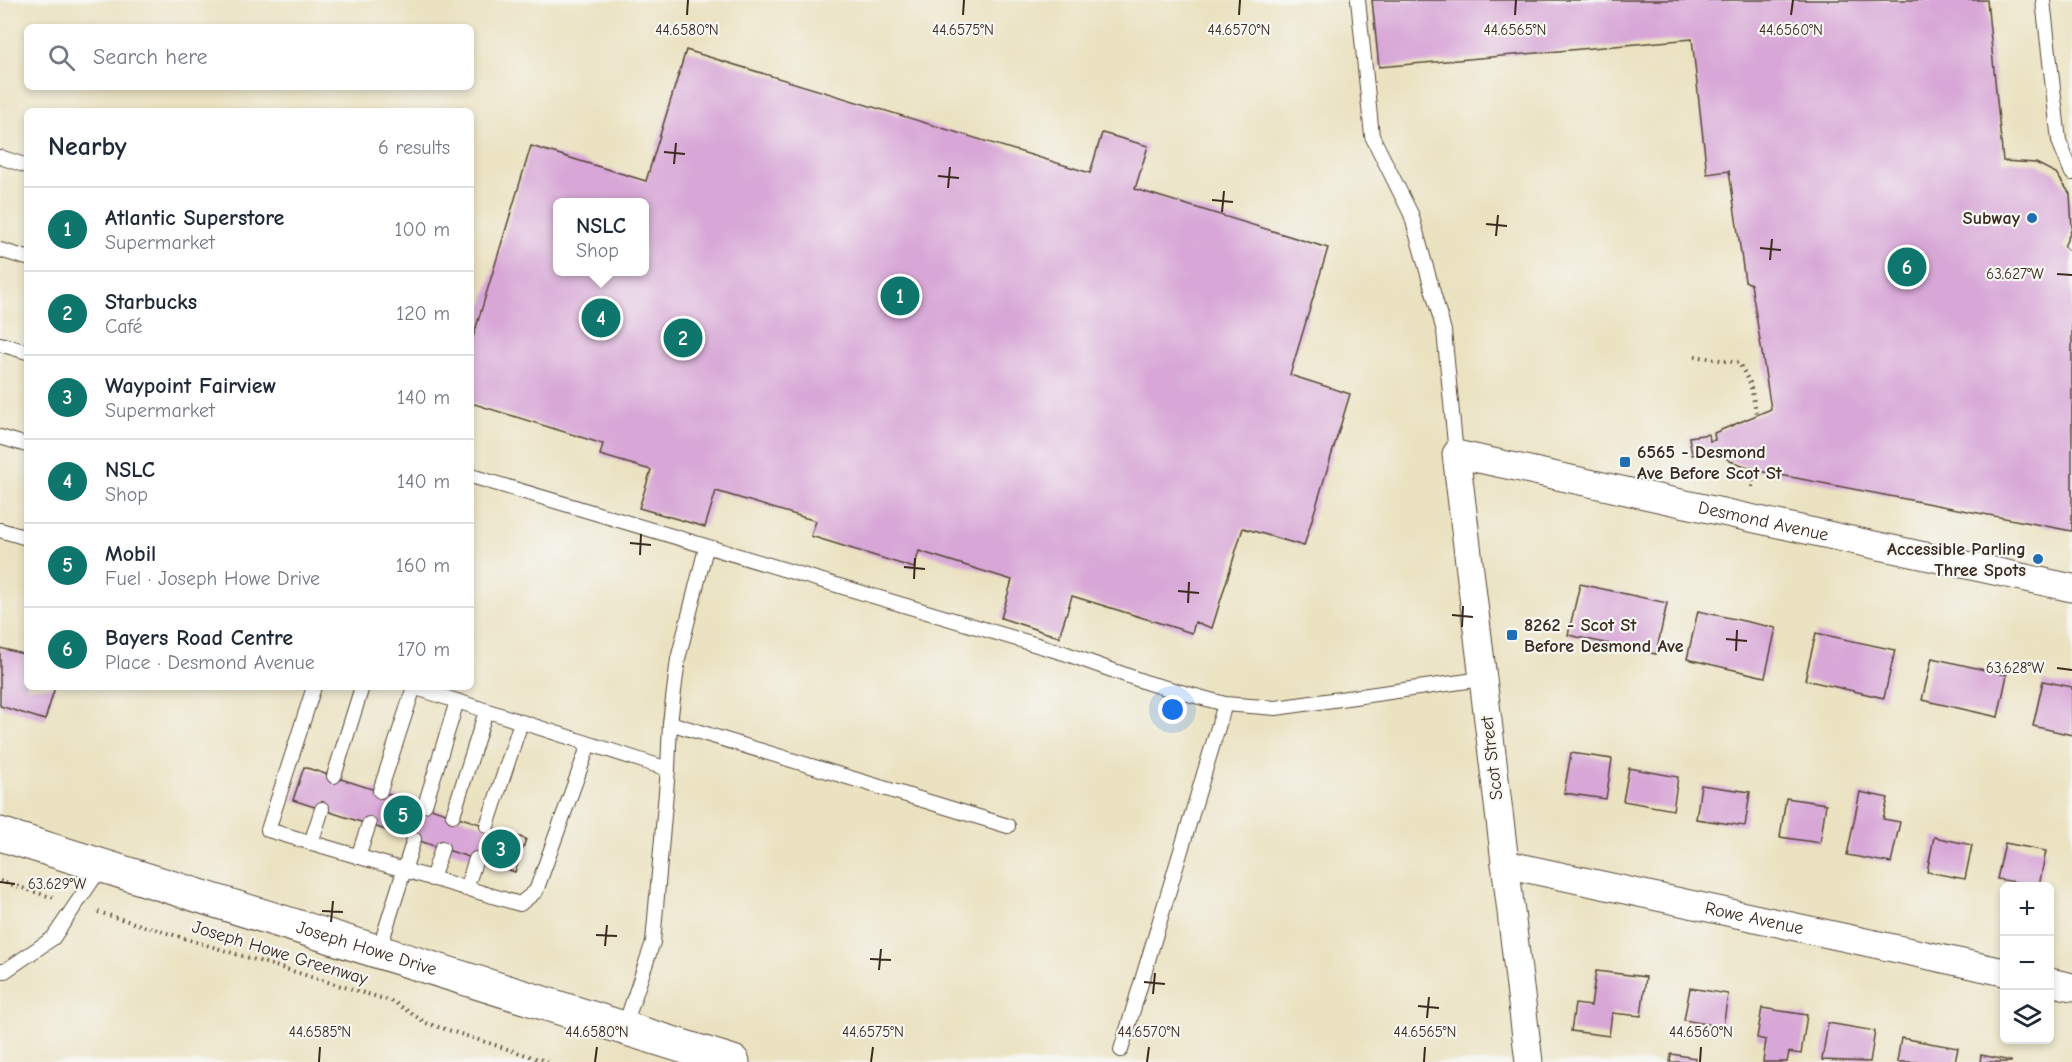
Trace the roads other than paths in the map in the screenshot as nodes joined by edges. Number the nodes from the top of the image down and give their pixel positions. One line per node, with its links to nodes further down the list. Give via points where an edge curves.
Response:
1 (1358, 0): 12 (lane, via 1372,136 1411,214 1444,331)
2 (2043, 0): 5 (lane, via 2059,141)
3 (0, 157): 4 (lane)
4 (24, 165)
5 (2072, 172)
6 (0, 250): 7 (lane)
7 (24, 257)
8 (0, 344): 9 (lane)
9 (24, 351)
10 (0, 437): 11 (lane)
11 (24, 444)
12 (1456, 454): 17 (street, Desmond Avenue); 18 (street, Scot Street)
13 (474, 477): 16 (lane)
14 (0, 530): 15 (lane)
15 (24, 537)
16 (706, 548): 24 (lane); 27 (lane, via 678,659)
17 (2072, 588)
18 (1482, 679): 24 (lane, via 1276,708); 44 (street, Scot Street)
19 (313, 690): 40 (lane, via 268,830)
20 (361, 690): 30 (lane)
21 (412, 690): 31 (lane)
22 (422, 690): 23 (lane)
23 (457, 701): 25 (lane); 32 (lane)
24 (1225, 704): 55 (lane)
25 (486, 711): 26 (lane); 34 (lane)
26 (521, 722): 28 (lane); 36 (lane)
27 (670, 723): 29 (lane); 37 (lane)
28 (589, 744): 29 (lane); 48 (lane, via 536,891 520,904)
29 (668, 769): 54 (lane, via 653,942)
30 (334, 776)
31 (380, 791)
32 (425, 804)
33 (322, 809): 40 (lane)
34 (453, 815)
35 (369, 824): 42 (lane)
36 (487, 826)
37 (1008, 826)
38 (0, 834): 45 (main road, Joseph Howe Drive)
39 (414, 839): 46 (lane)
40 (311, 843): 42 (lane)
41 (442, 848): 47 (lane)
42 (358, 857): 46 (lane)
43 (476, 859): 48 (lane)
44 (1505, 864): 51 (street, Rowe Avenue); 57 (street, Scot Street)
45 (102, 866): 49 (main road, Joseph Howe Drive); 50 (lane, via 53,938)
46 (404, 872): 47 (lane); 49 (lane)
47 (432, 879): 48 (lane)
48 (466, 889)
49 (379, 950): 54 (main road, Joseph Howe Drive)
50 (0, 971)
51 (2000, 971)
52 (2054, 983): 53 (street)
53 (2072, 987)
54 (624, 1028): 56 (main road, Joseph Howe Drive)
55 (1121, 1050)
56 (734, 1062)
57 (1529, 1062)

